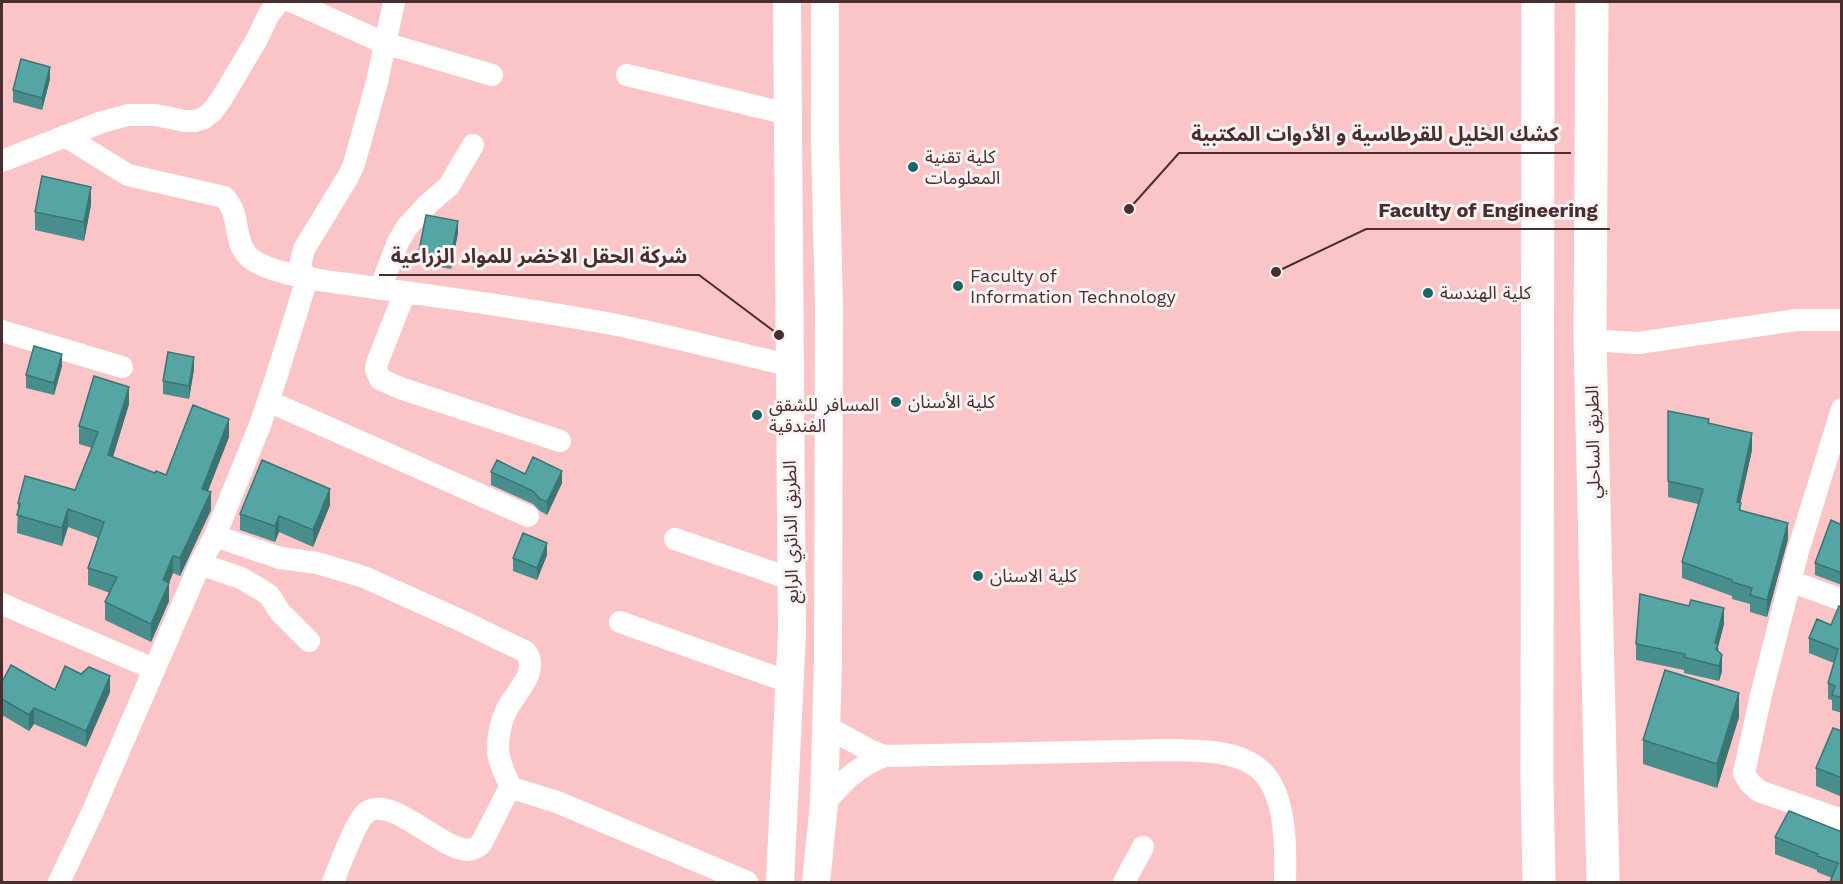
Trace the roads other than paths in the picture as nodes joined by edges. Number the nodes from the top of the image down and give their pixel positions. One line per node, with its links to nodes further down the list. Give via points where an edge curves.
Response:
1 (279, 2): 12 (street, via 222,98 204,118 185,121 128,115)
2 (293, 2): 8 (street)
3 (394, 2): 8 (street)
4 (787, 2): 11 (main road, الطريق الدائري الرابع)
5 (825, 2): 38 (main road, الطريق الدائري الرابع, via 829,306)
6 (1538, 2): 51 (highway)
7 (1592, 2): 20 (highway, الطريق الساحلي)
8 (384, 44): 9 (street); 15 (street, via 354,164 304,249 300,266)
9 (492, 75)
10 (627, 75): 11 (street)
11 (788, 114): 21 (main road, الطريق الدائري الرابع)
12 (65, 136): 14 (street); 15 (street, via 128,175 224,197 234,211 246,255 264,266)
13 (473, 144): 16 (street, via 449,186 407,227)
14 (2, 161)
15 (307, 279): 16 (street); 23 (street)
16 (380, 289): 17 (street)
17 (405, 292): 21 (street, via 614,325); 25 (street, via 377,363 380,378)
18 (1842, 320): 20 (street, via 1797,320 1638,343)
19 (2, 331): 22 (street)
20 (1590, 340): 52 (highway, الطريق الساحلي)
21 (789, 365): 30 (main road, الطريق الدائري الرابع)
22 (122, 367)
23 (268, 401): 26 (street); 27 (street)
24 (1842, 409): 31 (street)
25 (560, 441)
26 (528, 516)
27 (214, 536): 29 (street); 40 (street, via 280,558 317,562 364,577 526,652 531,668 506,711 498,743)
28 (675, 539): 30 (street)
29 (200, 564): 35 (street, via 258,588); 36 (street)
30 (791, 579): 37 (main road, الطريق الدائري الرابع)
31 (1790, 581): 32 (street); 42 (street, via 1744,773 1759,791)
32 (1842, 600)
33 (2, 604): 36 (street)
34 (620, 622): 37 (street)
35 (309, 641)
36 (154, 669): 44 (street)
37 (789, 682): 47 (main road, الطريق الدائري الرابع)
38 (827, 728): 39 (street); 41 (main road, الطريق الدائري الرابع)
39 (884, 756): 41 (street, via 852,774); 50 (street, via 1168,750 1213,752 1244,760 1258,768 1275,790 1284,834)
40 (511, 789): 45 (street, via 480,844 468,850 394,812 376,808 365,813); 46 (street, via 557,802)
41 (824, 804): 48 (main road, الطريق الدائري الرابع)
42 (1842, 820)
43 (1143, 847): 49 (street)
44 (59, 882)
45 (333, 882)
46 (747, 882)
47 (780, 882)
48 (816, 882)
49 (1124, 882)
50 (1285, 882)
51 (1539, 882)
52 (1603, 882)

